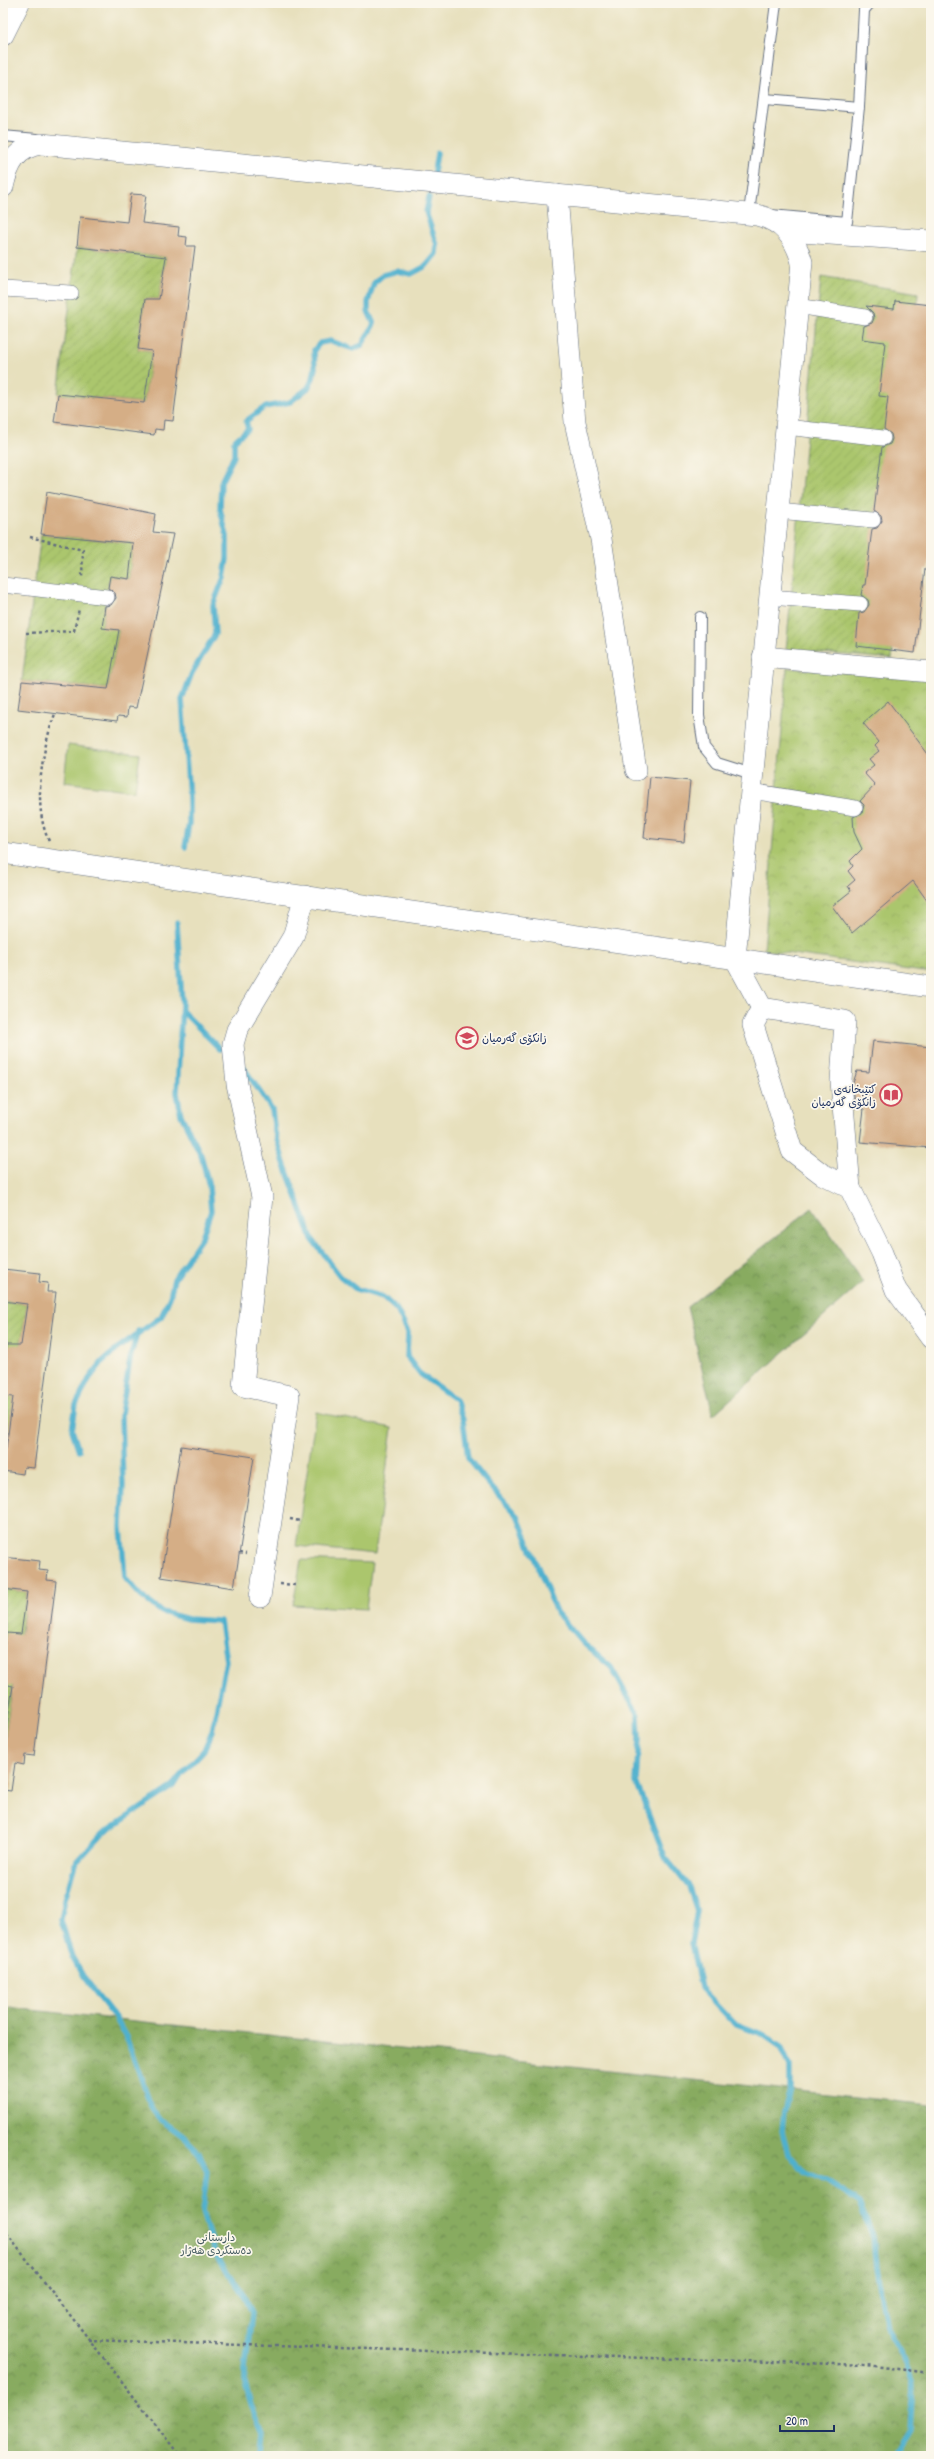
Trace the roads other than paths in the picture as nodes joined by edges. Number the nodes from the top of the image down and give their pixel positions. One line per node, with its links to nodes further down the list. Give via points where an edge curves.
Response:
1 (19, 3): 4 (street)
2 (776, 3): 5 (lane)
3 (870, 3): 6 (lane, via 864,10)
4 (3, 34)
5 (765, 99): 6 (lane); 11 (lane)
6 (859, 107): 11 (lane, via 847,222)
7 (3, 136): 11 (lane)
8 (6, 167): 9 (street); 10 (street, via 20,151 41,144)
9 (3, 187)
10 (557, 195): 12 (street, via 757,215 778,223); 29 (street, via 575,422 600,539)
11 (749, 213)
12 (787, 231): 13 (street); 16 (street, via 802,262)
13 (931, 241)
14 (3, 289): 15 (street)
15 (71, 293)
16 (798, 306): 17 (street); 18 (street)
17 (865, 317)
18 (786, 427): 19 (street); 20 (street)
19 (883, 438)
20 (778, 511): 21 (street); 24 (street)
21 (873, 520)
22 (3, 585): 23 (street)
23 (107, 597)
24 (769, 597): 25 (street); 27 (street)
25 (860, 604)
26 (700, 617): 30 (lane, via 699,715 704,747 717,763)
27 (763, 657): 28 (street); 30 (street)
28 (931, 672)
29 (636, 770)
30 (751, 783): 31 (street); 34 (street)
31 (855, 808)
32 (3, 853): 33 (street)
33 (305, 896): 34 (street); 39 (street, via 293,937 237,1030 233,1044 237,1084 262,1197 243,1386 289,1396)
34 (734, 958): 35 (street); 36 (street)
35 (931, 987)
36 (762, 1008): 37 (street, via 754,1025 792,1151 822,1174); 37 (street, via 845,1021 841,1081)
37 (850, 1188): 38 (street, via 882,1253 896,1290)
38 (931, 1338)
39 (260, 1597)

